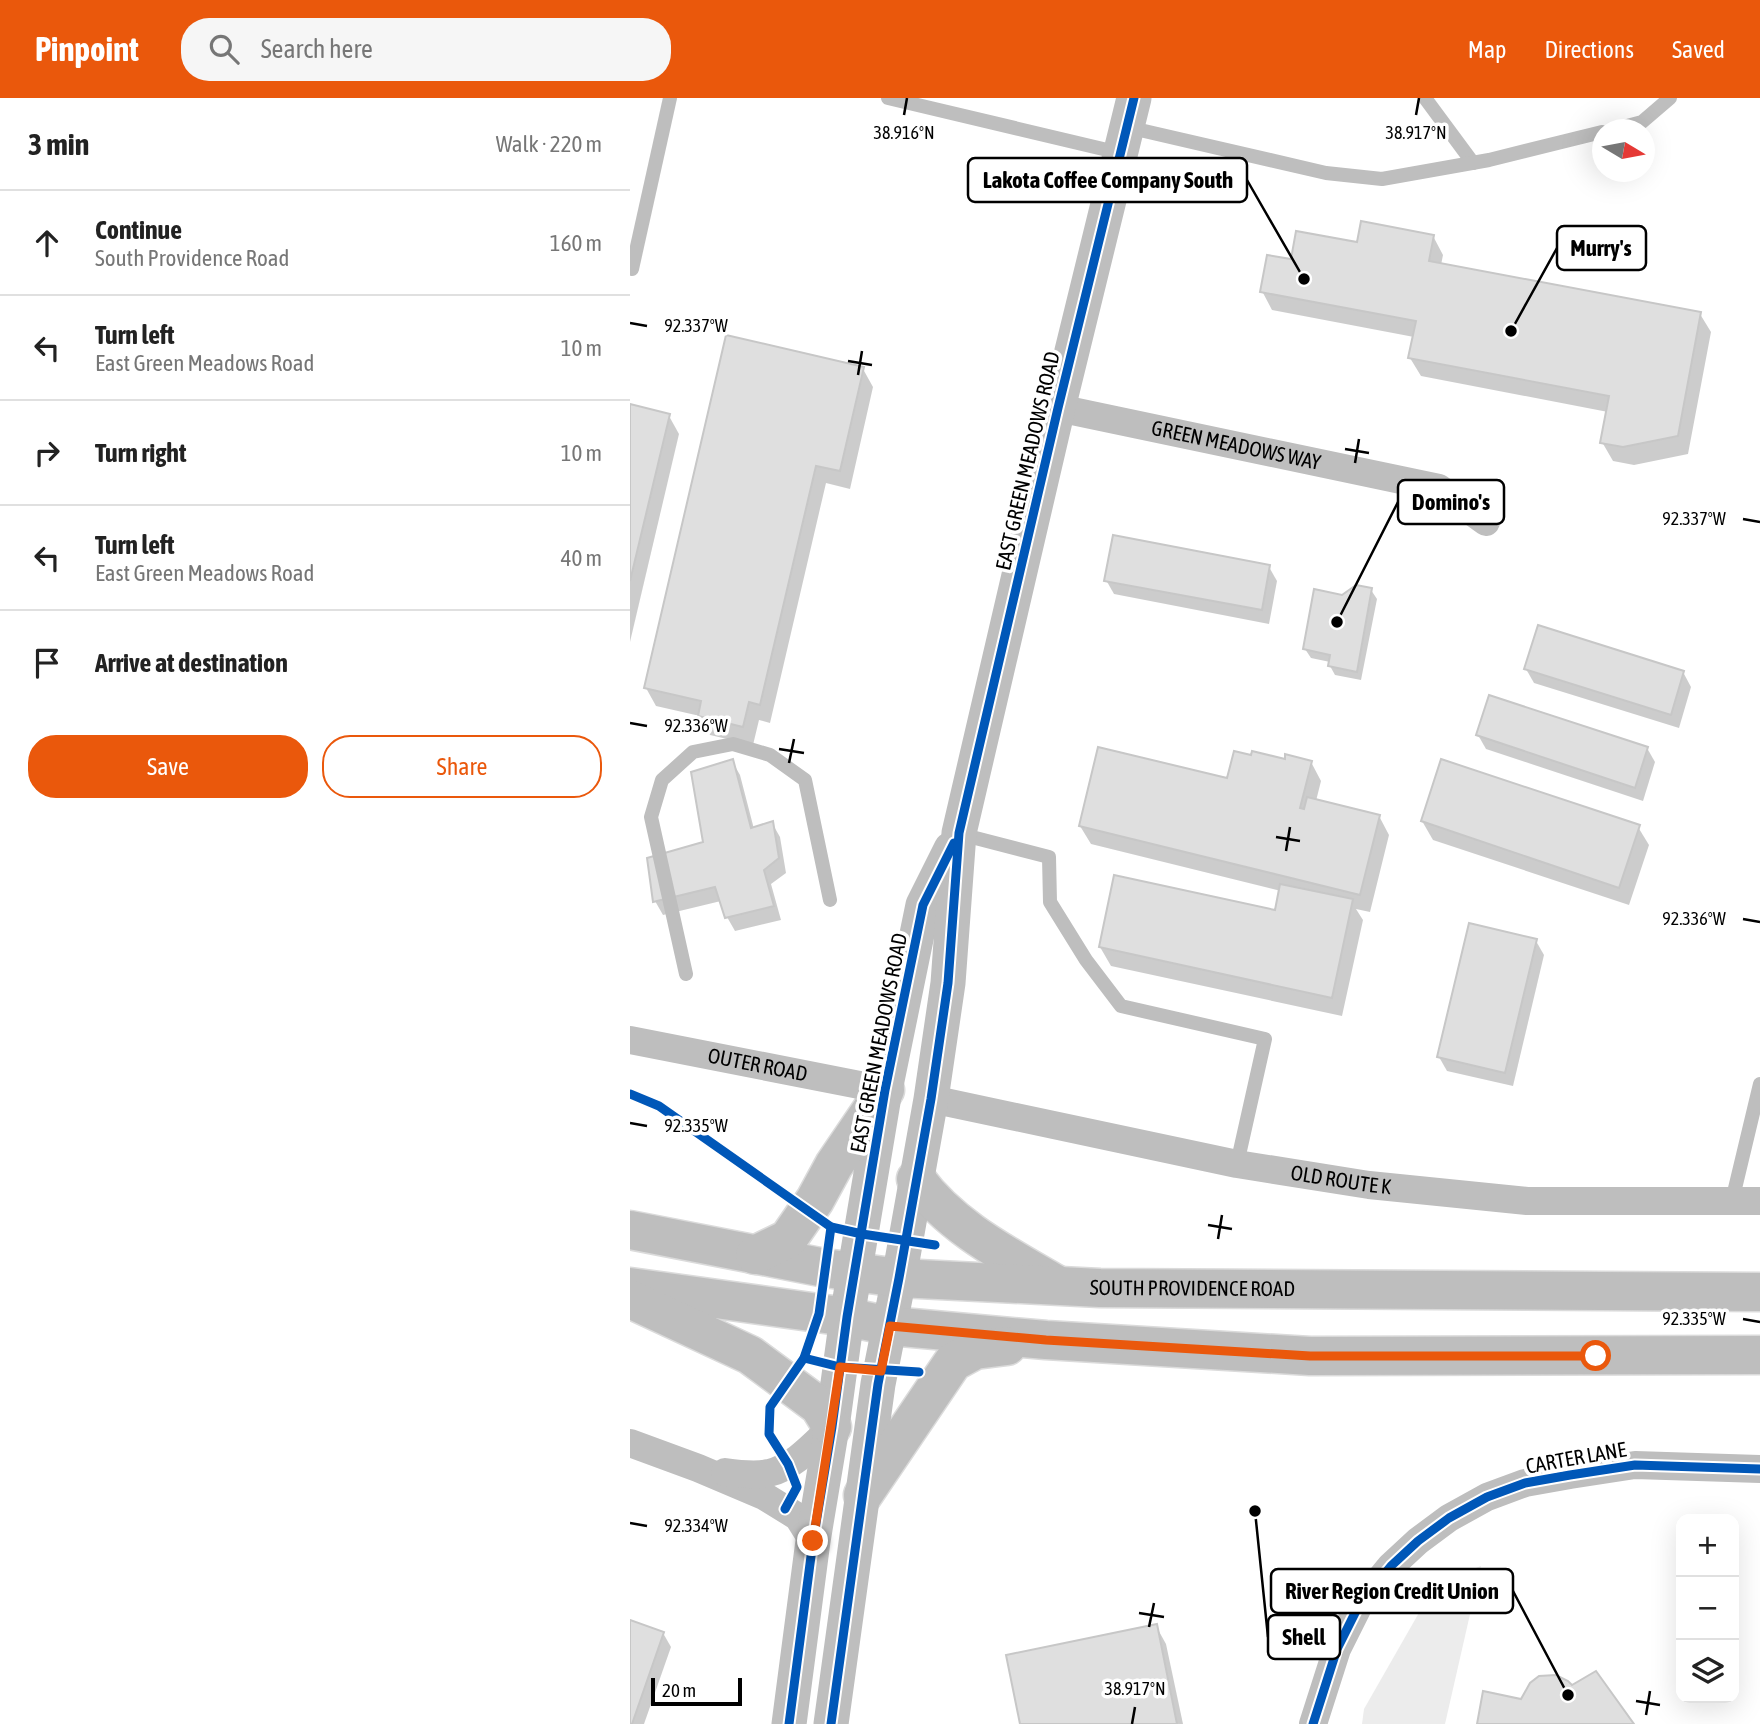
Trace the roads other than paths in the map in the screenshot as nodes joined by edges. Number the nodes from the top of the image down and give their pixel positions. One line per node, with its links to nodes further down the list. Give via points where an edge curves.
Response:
1 (670, 98): 9 (lane)
2 (1425, 98): 8 (lane)
3 (1670, 98): 5 (lane)
4 (893, 99): 6 (lane)
5 (1646, 119)
6 (1127, 126): 8 (lane, via 1326,173 1382,179); 10 (street, EAST GREEN MEADOWS ROAD)
7 (1592, 134): 8 (lane)
8 (1473, 163)
9 (632, 269)
10 (1058, 408): 11 (street, GREEN MEADOWS WAY, via 1439,488); 12 (street, EAST GREEN MEADOWS ROAD)
11 (1486, 522)
12 (959, 833): 17 (street, EAST GREEN MEADOWS ROAD, via 923,905); 18 (street, EAST GREEN MEADOWS ROAD, via 948,983); 19 (lane, via 1049,857 1050,902 1121,1006 1265,1038)
13 (830, 900): 14 (lane, via 805,780 770,755 733,744 694,752 662,780 651,817)
14 (686, 974)
15 (630, 1040): 17 (street, OUTER ROAD)
16 (1760, 1084): 21 (lane)
17 (885, 1090): 24 (main road, via 788,1239); 25 (street, EAST GREEN MEADOWS ROAD)
18 (930, 1099): 19 (street, OLD ROUTE K); 20 (street, EAST GREEN MEADOWS ROAD)
19 (1237, 1164): 21 (street, OLD ROUTE K, via 1369,1185 1527,1201)
20 (916, 1179): 26 (street, EAST GREEN MEADOWS ROAD); 27 (main road, via 928,1196 979,1239)
21 (1732, 1201): 22 (street, OLD ROUTE K)
22 (1760, 1201)
23 (630, 1230): 24 (main road, SOUTH PROVIDENCE ROAD)
24 (755, 1255): 25 (main road, SOUTH PROVIDENCE ROAD)
25 (856, 1271): 26 (main road, SOUTH PROVIDENCE ROAD); 31 (street, EAST GREEN MEADOWS ROAD)
26 (899, 1278): 27 (main road, SOUTH PROVIDENCE ROAD); 32 (street, EAST GREEN MEADOWS ROAD)
27 (1058, 1286): 29 (main road, SOUTH PROVIDENCE ROAD)
28 (630, 1287): 31 (main road)
29 (1760, 1292)
30 (630, 1299): 35 (main road, via 750,1355 819,1406)
31 (847, 1317): 32 (main road); 35 (street, EAST GREEN MEADOWS ROAD)
32 (890, 1326): 33 (main road); 39 (street, EAST GREEN MEADOWS ROAD)
33 (1046, 1340): 34 (main road, via 1310,1356); 39 (main road, via 975,1350 953,1362)
34 (1760, 1355)
35 (832, 1427): 37 (street, via 810,1448 769,1473 744,1475); 40 (street, EAST GREEN MEADOWS ROAD)
36 (631, 1445): 37 (street)
37 (698, 1468): 40 (street, via 764,1496 798,1517)
38 (1760, 1469): 43 (street, CARTER LANE, via 1635,1465 1525,1483 1487,1497 1418,1541 1359,1605 1336,1649)
39 (863, 1495): 42 (street, EAST GREEN MEADOWS ROAD)
40 (813, 1541): 41 (street, EAST GREEN MEADOWS ROAD)
41 (789, 1724)
42 (831, 1724)
43 (1313, 1724)

